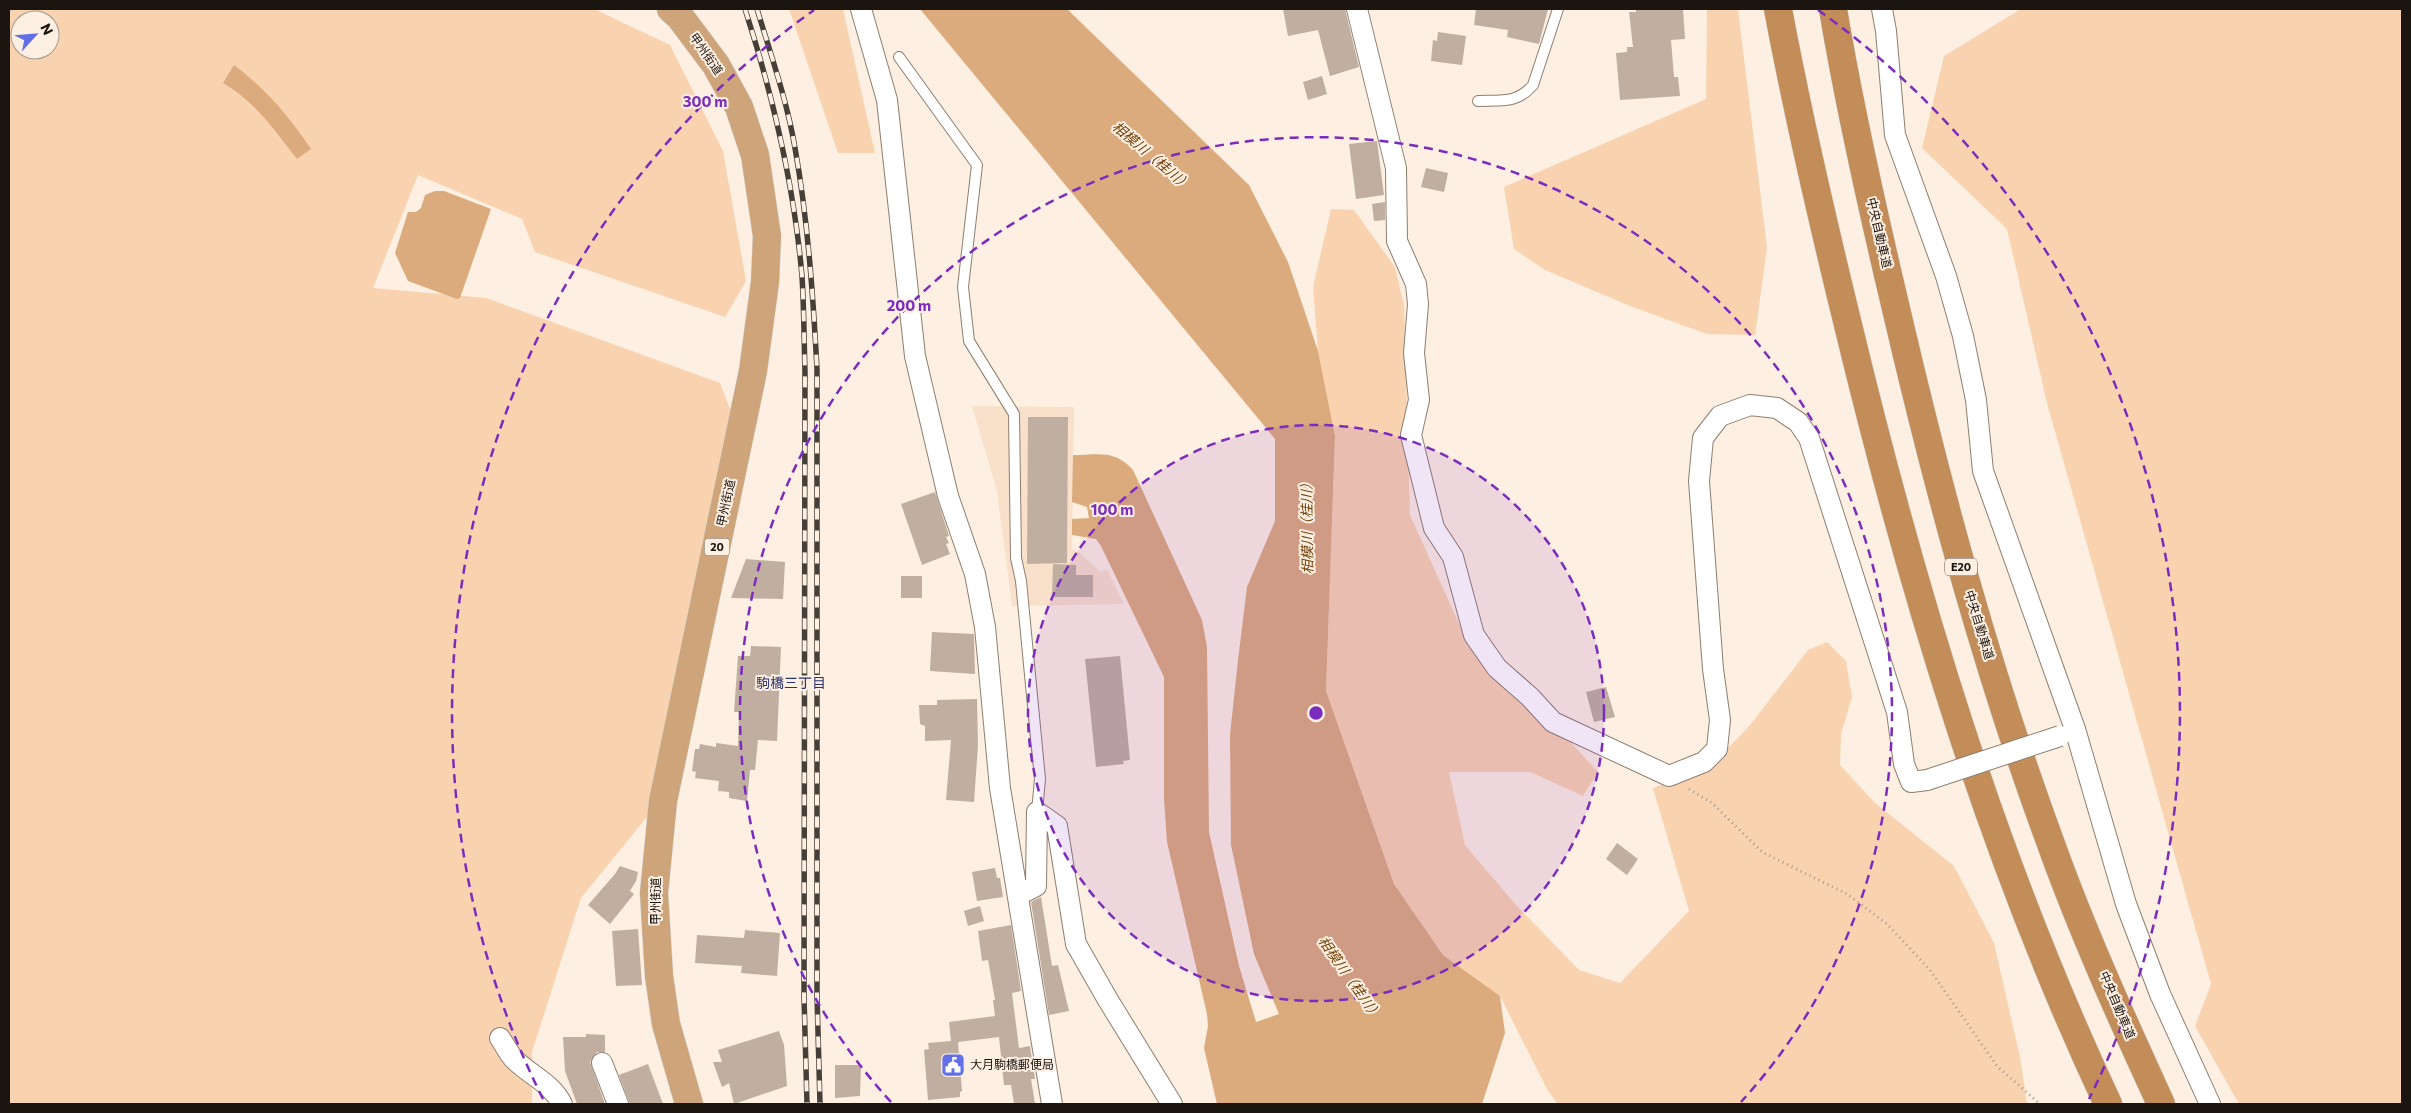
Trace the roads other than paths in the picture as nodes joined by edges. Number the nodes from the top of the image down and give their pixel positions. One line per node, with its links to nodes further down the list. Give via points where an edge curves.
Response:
1 (671, 9): 17 (highway, 甲州街道 / 20, via 716,65 739,107 755,155 766,236 765,282 753,371 663,801 654,893 665,1015)
2 (861, 9): 12 (street, via 887,100 916,356 948,496 976,574 1000,788)
3 (1356, 9): 10 (street, bridge, via 1396,168 1397,242 1416,284 1418,304 1414,353 1419,400 1411,435 1434,528 1453,557 1474,635 1497,668 1553,722 1669,776 1704,762 1717,749 1720,720 1712,669 1699,481 1703,438 1720,416 1750,405 1777,408 1798,422 1809,438 1897,712 1904,764 1912,782 1927,780)
4 (1558, 9): 9 (lane, via 1541,65 1529,90 1514,100)
5 (1777, 9): 20 (highway, via 1870,419 1915,580 1962,733 2005,857 2047,967)
6 (1833, 9): 21 (highway, 中央自動車道 / E20, via 1879,235 1964,579 2051,846)
7 (1882, 9): 10 (street, via 1895,135 1946,276 1976,400 1983,471)
8 (898, 57): 11 (lane, via 977,164 963,287 969,341 1014,414 1016,558 1022,580 1040,779)
9 (1478, 102)
10 (2067, 732): 22 (street, via 2160,994)
11 (1037, 812): 12 (street, via 1036,886); 19 (street, via 1057,826 1076,944)
12 (1019, 895): 18 (street)
13 (500, 1038): 15 (street, via 512,1058 540,1078)
14 (602, 1063): 16 (street)
15 (562, 1104)
16 (618, 1104)
17 (689, 1104)
18 (1052, 1104)
19 (1172, 1104)
20 (2108, 1104)
21 (2161, 1104)
22 (2210, 1104)

